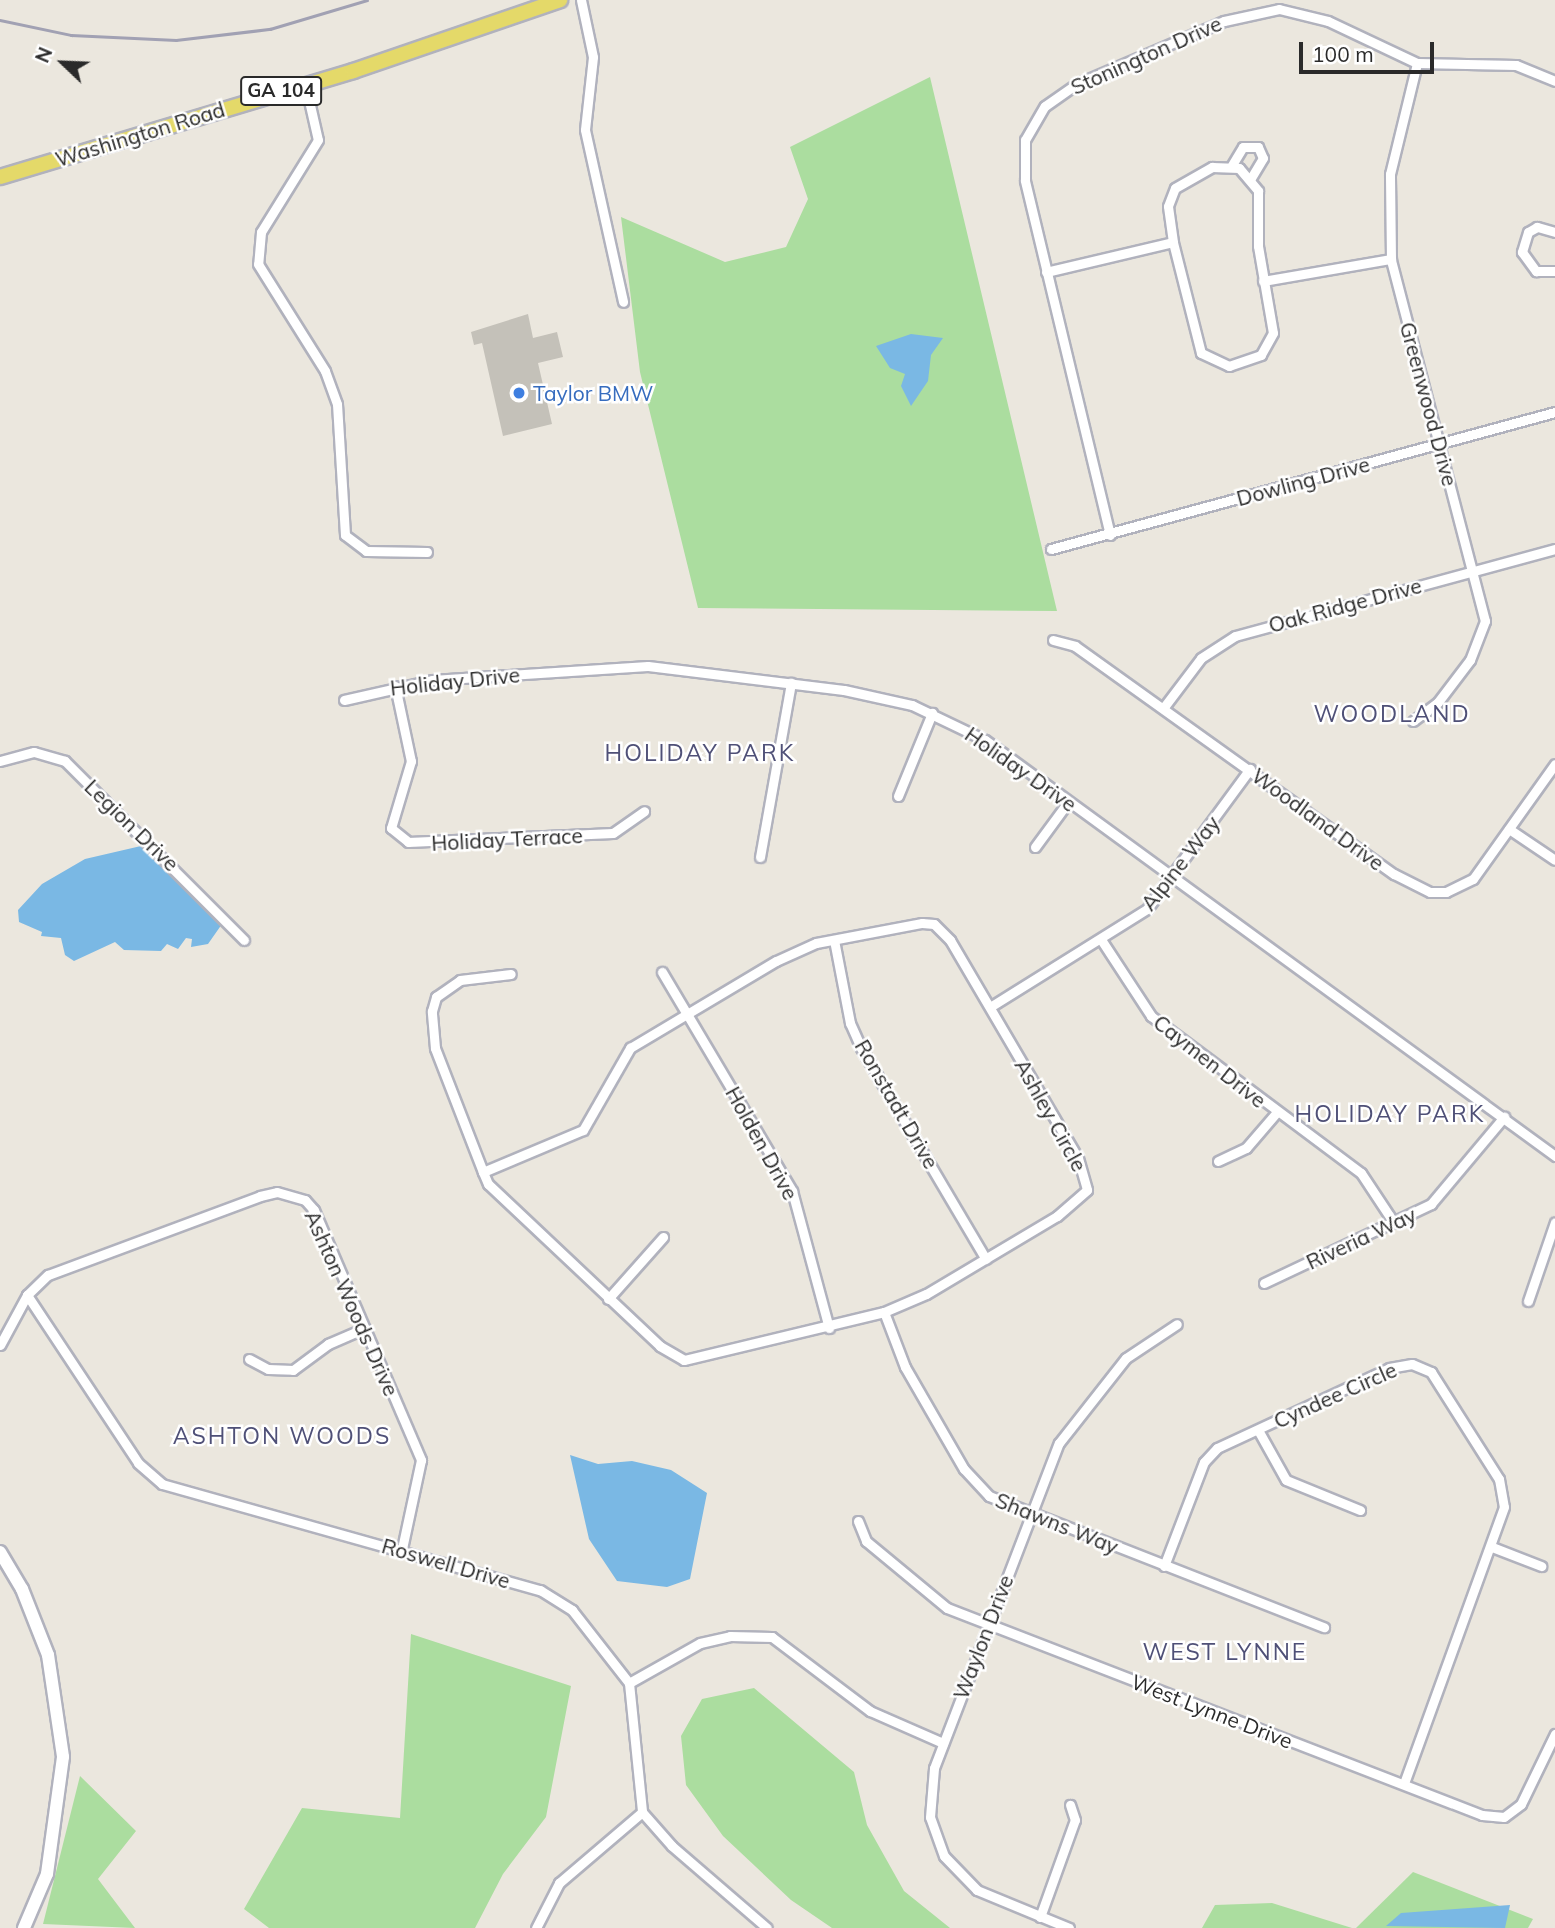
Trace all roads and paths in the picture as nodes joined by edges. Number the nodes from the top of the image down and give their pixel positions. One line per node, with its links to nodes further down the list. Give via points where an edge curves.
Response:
1 (560, 0): 5 (main road, Washington Road / GA 104)
2 (581, 0): 15 (street, via 593,57 585,130)
3 (1417, 63): 4 (street, Stonington Drive, via 1516,65); 11 (street, Greenwood Drive, via 1391,174); 13 (street, Stonington Drive, via 1310,14 1260,10 1224,20 1058,94 1033,122 1023,159)
4 (1555, 81)
5 (305, 83): 7 (main road, Washington Road / GA 104); 21 (street, via 318,140 261,232 258,264 325,371 337,404 345,535 366,551)
6 (1232, 165): 8 (street); 8 (street, via 1243,147 1258,147 1262,162); 10 (street, via 1212,167 1175,188 1168,206)
7 (0, 177)
8 (1251, 178): 14 (street, via 1258,191)
9 (1555, 232): 12 (street, via 1537,227 1528,232 1522,252 1536,271)
10 (1173, 242): 13 (street); 14 (street, via 1196,344 1217,364 1250,360 1270,346 1273,333)
11 (1391, 259): 14 (street); 17 (street, Greenwood Drive)
12 (1555, 271)
13 (1046, 272): 18 (street, Stonington Drive)
14 (1263, 281)
15 (623, 302)
16 (1555, 412): 17 (street, Dowling Drive)
17 (1440, 443): 18 (street, Dowling Drive); 22 (street, Greenwood Drive)
18 (1110, 534): 19 (street, Dowling Drive)
19 (1051, 549)
20 (1555, 549): 22 (street, Oak Ridge Drive)
21 (427, 552)
22 (1474, 570): 27 (street, Oak Ridge Drive, via 1235,636 1201,658); 29 (street, Greenwood Drive, via 1485,621 1481,640 1438,702)
23 (1053, 640): 27 (street, Woodland Drive, via 1075,646)
24 (791, 683): 25 (street, Holiday Drive, via 648,666); 28 (street, Holiday Drive, via 879,696); 38 (street)
25 (395, 686): 26 (street, Holiday Drive); 35 (street, Holiday Terrace, via 411,761 391,828 408,842 613,833)
26 (344, 700)
27 (1164, 708): 32 (street, Woodland Drive)
28 (932, 713): 33 (street); 34 (street, Holiday Drive, via 985,740)
29 (1413, 721)
30 (0, 761): 41 (street, Legion Drive, via 34,752 65,761)
31 (1555, 764): 36 (street, Woodland Drive)
32 (1250, 769): 36 (street, Woodland Drive, via 1394,874 1430,892 1446,892 1473,879); 40 (street, Alpine Way)
33 (898, 796)
34 (1069, 802): 37 (street); 40 (street, Holiday Drive)
35 (644, 811)
36 (1509, 829): 39 (street)
37 (1035, 847)
38 (760, 857)
39 (1555, 860)
40 (1173, 877): 43 (street, Alpine Way, via 1147,909); 49 (street, Holiday Drive)
41 (244, 940)
42 (834, 940): 46 (street, Ashley Circle, via 934,924); 47 (street, Ashley Circle, via 795,950); 56 (street, Ronstadt Drive, via 861,1048)
43 (1102, 941): 46 (street, Alpine Way); 48 (street, Caymen Drive, via 1151,1016)
44 (662, 972): 47 (street, Holden Drive)
45 (511, 974): 52 (street, Ashley Circle, via 460,980 436,997 432,1011 435,1048)
46 (990, 1007): 56 (street, Ashley Circle, via 1078,1157 1087,1189 1064,1211)
47 (687, 1012): 52 (street, Ashley Circle, via 642,1038 619,1060 595,1118 583,1130); 64 (street, Holden Drive, via 792,1191)
48 (1277, 1112): 51 (street, via 1246,1148); 54 (street, Caymen Drive, via 1361,1173)
49 (1504, 1117): 50 (street, Holiday Drive); 54 (street, Riveria Way, via 1446,1190)
50 (1555, 1156)
51 (1218, 1161)
52 (483, 1172): 59 (street, Ashley Circle, via 502,1203)
53 (1555, 1222): 60 (street)
54 (1394, 1223): 57 (street, Riveria Way)
55 (663, 1237): 59 (street)
56 (986, 1259): 61 (street, Ashley Circle)
57 (1264, 1283)
58 (27, 1295): 63 (street, Ashton Woods Drive, via 48,1275 277,1192 305,1200 314,1210); 65 (street, Ashton Woods Drive); 72 (street, Roswell Drive, via 149,1476 181,1490)
59 (608, 1299): 64 (street, Ashley Circle, via 684,1360)
60 (1528, 1301)
61 (884, 1312): 64 (street, Ashley Circle); 69 (street, Shawns Way, via 905,1367 970,1477 989,1496)
62 (1177, 1324): 69 (street, Waylon Drive, via 1126,1358 1075,1418 1059,1443)
63 (365, 1328): 66 (street, via 328,1344 293,1370 280,1372); 72 (street, Ashton Woods Drive, via 421,1460)
64 (829, 1328)
65 (0, 1345)
66 (249, 1359)
67 (1258, 1430): 68 (street, via 1286,1480); 71 (street, Cyndee Circle, via 1389,1368 1422,1367 1438,1381 1499,1479 1504,1507); 74 (street, Cyndee Circle, via 1217,1448 1203,1462)
68 (1360, 1510)
69 (1029, 1515): 74 (street, Shawns Way); 76 (street, Waylon Drive)
70 (858, 1521): 76 (street, West Lynne Drive, via 866,1541 926,1596)
71 (1492, 1547): 75 (street); 81 (street, Cyndee Circle)
72 (402, 1549): 78 (street, Roswell Drive, via 557,1598)
73 (0, 1552): 85 (street, via 22,1589 48,1655 63,1757 47,1874)
74 (1164, 1566): 77 (street, Shawns Way)
75 (1541, 1566)
76 (988, 1625): 80 (street, Waylon Drive); 81 (street, West Lynne Drive)
77 (1324, 1627)
78 (629, 1684): 80 (street, via 700,1643 730,1636 772,1637 870,1711); 83 (street)
79 (1555, 1734): 81 (street, West Lynne Drive, via 1521,1804 1504,1817 1482,1815)
80 (943, 1743): 84 (street, Waylon Drive, via 930,1796 930,1817 944,1856 977,1890)
81 (1404, 1784)
82 (1070, 1805): 84 (street, via 1075,1820)
83 (642, 1812): 86 (street, via 559,1882); 87 (street, via 672,1846)
84 (1040, 1917): 88 (street, Waylon Drive)
85 (24, 1928)
86 (536, 1928)
87 (767, 1928)
88 (1069, 1928)

